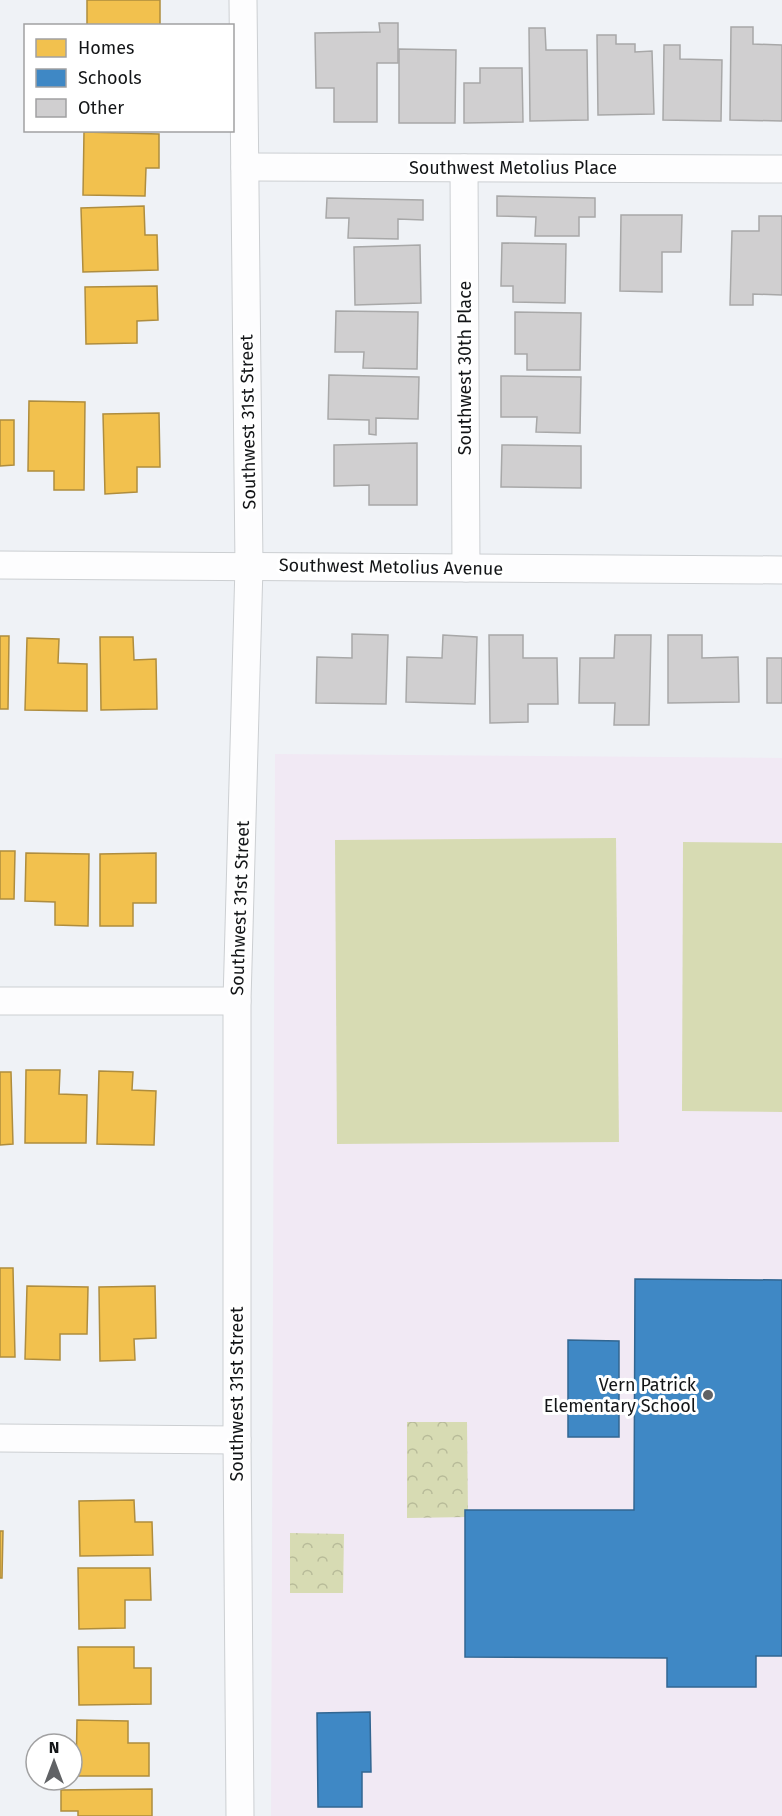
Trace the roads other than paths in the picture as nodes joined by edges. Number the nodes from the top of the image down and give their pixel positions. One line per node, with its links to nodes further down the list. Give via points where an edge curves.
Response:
1 (243, 0): 2 (street, Southwest 31st Street)
2 (245, 167): 3 (street, Southwest Metolius Place); 6 (street, Southwest 31st Street)
3 (464, 168): 4 (street, Southwest Metolius Place); 7 (street, Southwest 30th Place)
4 (782, 169)
5 (0, 565): 6 (street, Southwest Metolius Avenue)
6 (249, 566): 7 (street, Southwest Metolius Avenue); 9 (street, Southwest 31st Street)
7 (466, 568): 8 (street, Southwest Metolius Avenue)
8 (782, 570)
9 (237, 1001): 10 (street); 12 (street, Southwest 31st Street)
10 (0, 1002)
11 (0, 1438): 12 (street)
12 (237, 1440): 13 (street, Southwest 31st Street)
13 (240, 1816)

